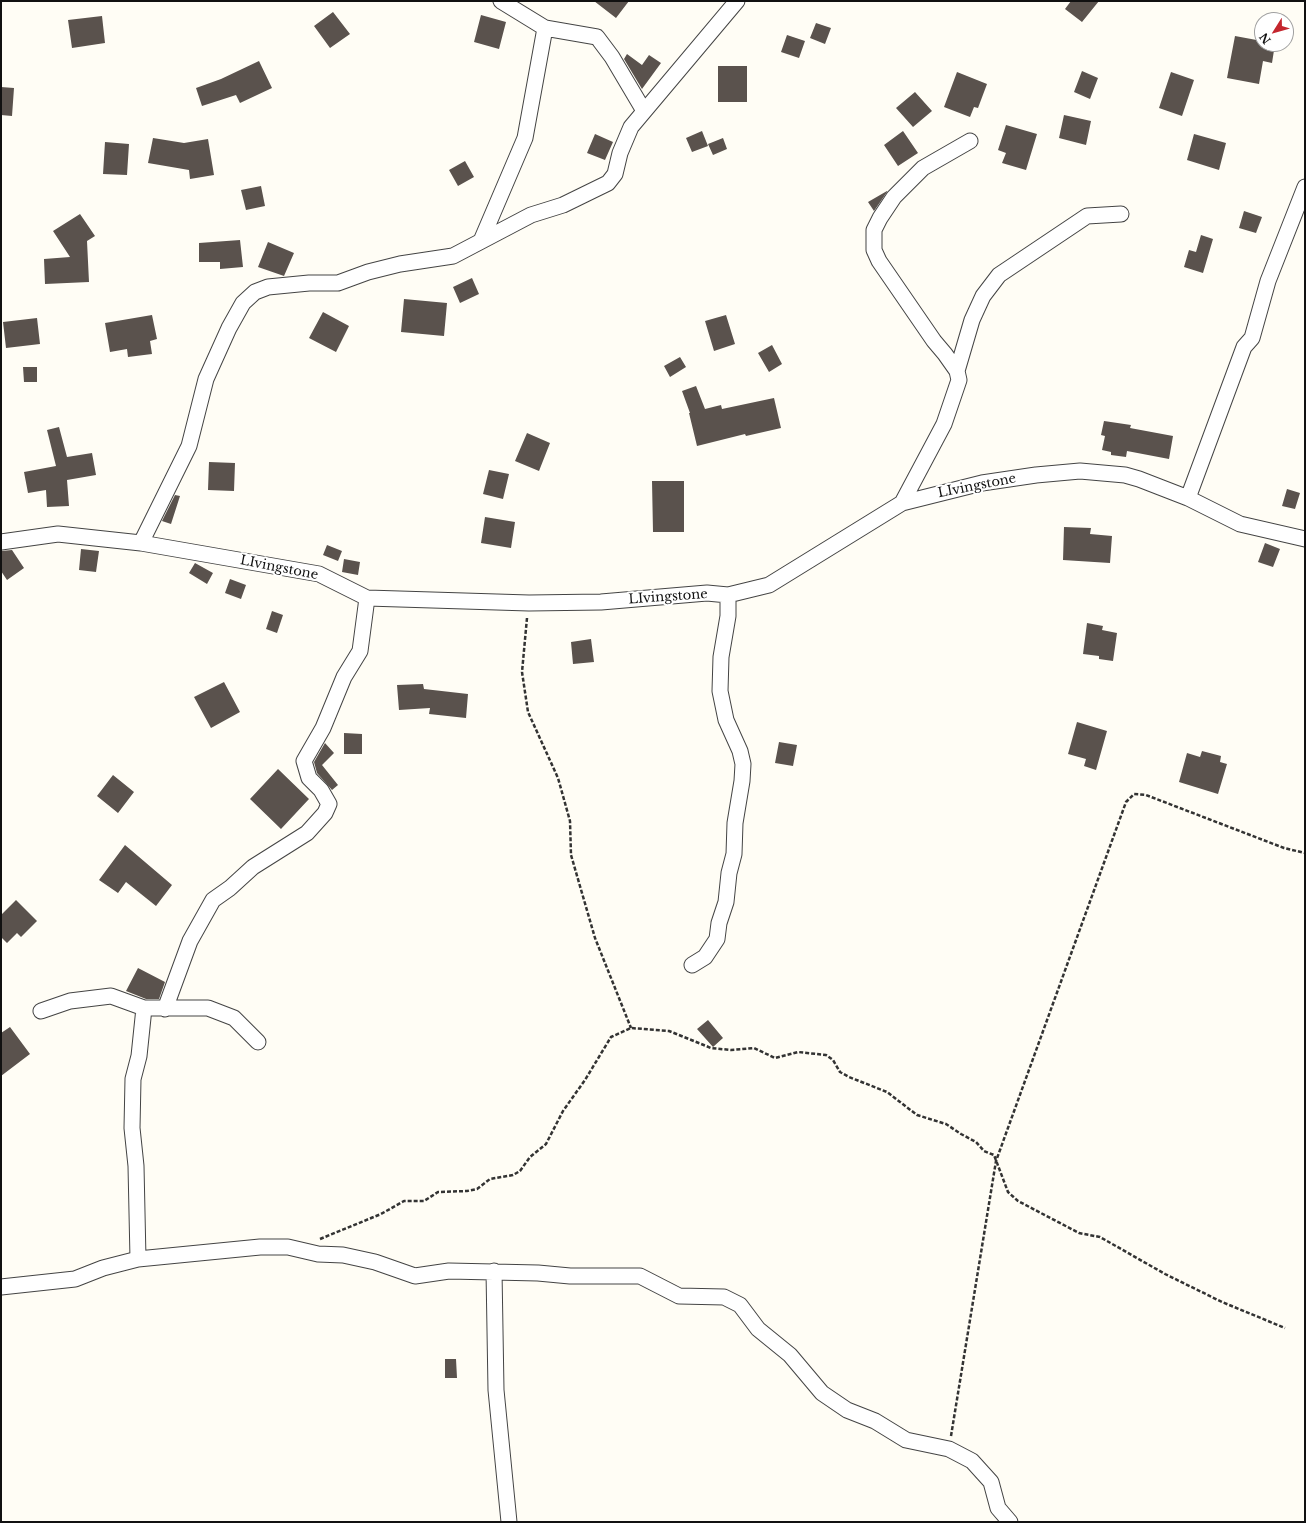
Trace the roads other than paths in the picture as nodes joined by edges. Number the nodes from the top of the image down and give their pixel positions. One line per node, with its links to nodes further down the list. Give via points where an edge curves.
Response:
1 (501, 1): 3 (street)
2 (737, 1): 4 (street)
3 (545, 28): 4 (street, via 597,37); 8 (street, via 525,138)
4 (644, 111): 8 (street, via 631,127 620,153 615,174 608,183 563,205 531,215)
5 (970, 141): 9 (street, via 923,168 894,197 874,230 873,240 879,261)
6 (1305, 187): 10 (street, via 1268,281 1252,338 1244,347)
7 (1121, 214): 9 (street, via 1087,216 999,275 983,296 972,320)
8 (481, 241): 14 (street, via 453,256 400,264 338,283 309,283 255,292 243,303 229,328 206,379 189,446)
9 (957, 371): 11 (street, via 960,380 953,403)
10 (1188, 498): 11 (street, LIvingstone, via 1125,475 1080,471 982,483); 12 (street, LIvingstone, via 1240,524)
11 (902, 503): 15 (street, LIvingstone, via 769,585)
12 (1305, 539)
13 (1, 542): 14 (street, LIvingstone, via 58,534)
14 (141, 543): 16 (street, LIvingstone, via 319,574)
15 (728, 595): 16 (street, LIvingstone, via 707,593 601,602 529,603); 17 (street, via 720,691 726,720 743,764 742,781 735,823 734,854 717,939 705,957)
16 (368, 598): 19 (street, via 360,651 344,677 322,728 304,761 309,778 321,790 329,804 325,813 307,833 253,866 213,900 190,941)
17 (692, 965)
18 (144, 1008): 19 (street); 20 (street, via 111,996 70,1001); 22 (street, via 139,1056 132,1079)
19 (165, 1009): 21 (street, via 208,1008 234,1018)
20 (41, 1011)
21 (258, 1042)
22 (138, 1259): 23 (street, via 288,1247 374,1262 415,1276 448,1271); 24 (street, via 103,1268 75,1279)
23 (494, 1271): 25 (street, via 496,1390); 26 (street, via 570,1276 640,1276 679,1296 724,1297 740,1305 758,1329 790,1355 822,1393 847,1410 875,1421 906,1440 949,1448 972,1461 991,1482 998,1508)
24 (1, 1287)
25 (508, 1522)
26 (1010, 1522)

